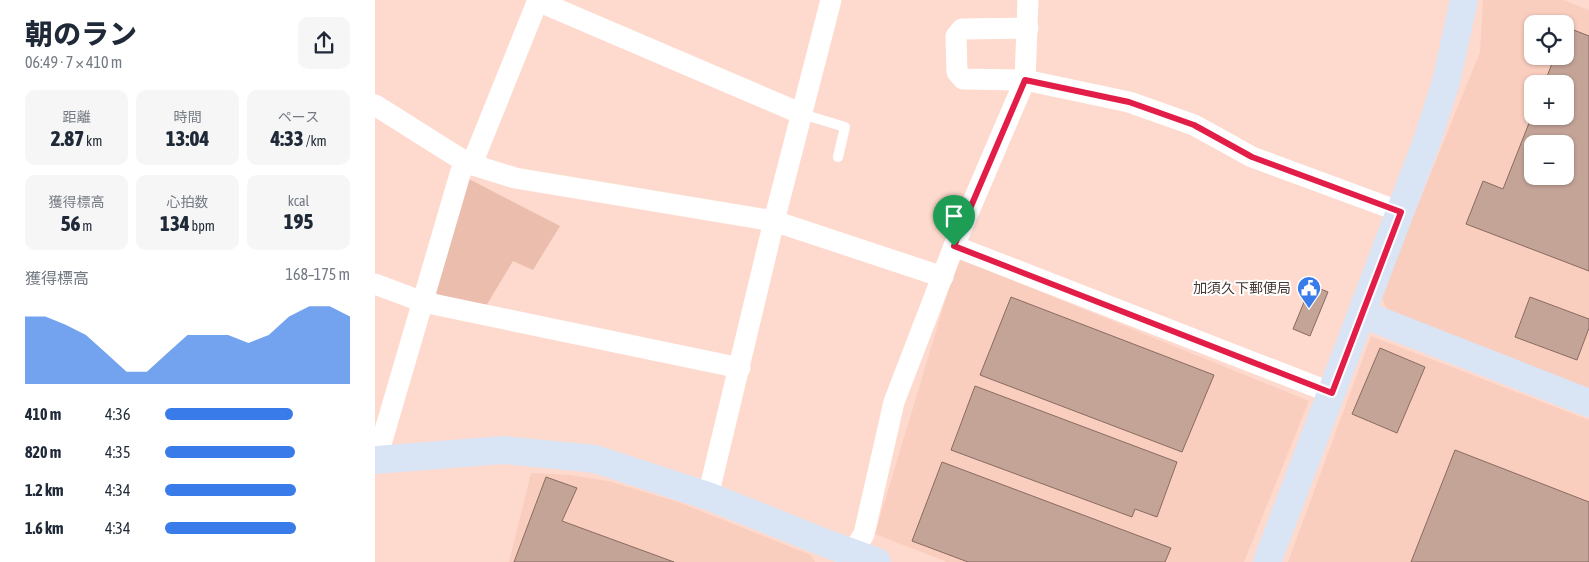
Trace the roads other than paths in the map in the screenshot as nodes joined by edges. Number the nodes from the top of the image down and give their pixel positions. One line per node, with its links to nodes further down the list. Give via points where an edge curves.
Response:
1 (538, 0): 8 (street); 10 (street, via 476,154)
2 (831, 0): 8 (street)
3 (1027, 0): 5 (street)
4 (1464, 0): 11 (street, via 1446,82)
5 (1028, 28): 6 (street); 6 (street, via 962,29 956,36 957,72 963,79)
6 (1025, 80): 11 (street, via 1129,102 1176,118 1252,157); 13 (street)
7 (375, 106): 10 (street)
8 (802, 114): 9 (lane, via 845,127); 12 (street)
9 (838, 157)
10 (467, 164): 12 (street, via 515,178); 16 (street, via 461,172)
11 (1401, 212): 17 (street)
12 (774, 221): 14 (street); 18 (street)
13 (954, 246): 14 (street); 19 (street)
14 (943, 277): 23 (street, via 894,402 864,534)
15 (375, 284): 16 (street)
16 (423, 302): 18 (street); 21 (street)
17 (1362, 314): 19 (street); 20 (street)
18 (740, 368): 22 (street)
19 (1332, 393): 25 (street)
20 (1589, 403)
21 (379, 460): 22 (street, via 503,450 595,459)
22 (708, 496): 23 (street)
23 (849, 557): 24 (street)
24 (877, 562)
25 (1267, 562)

